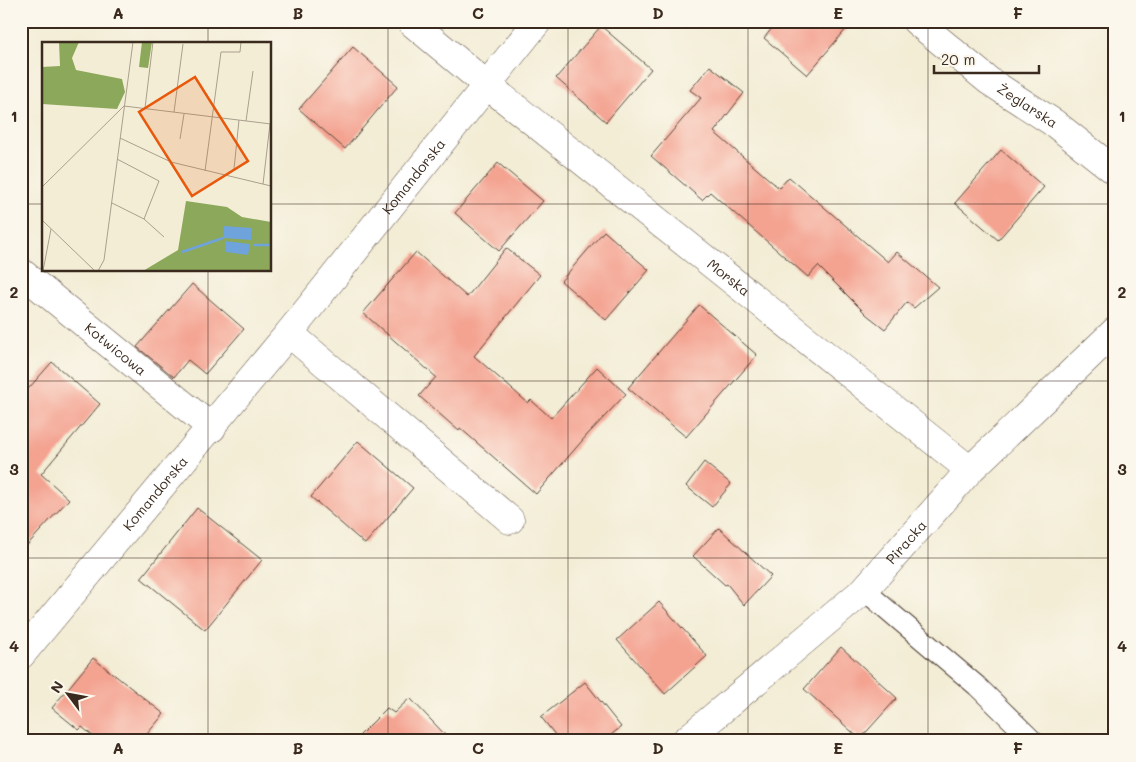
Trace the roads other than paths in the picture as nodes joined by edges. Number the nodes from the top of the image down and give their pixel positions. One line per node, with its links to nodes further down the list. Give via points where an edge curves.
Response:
1 (410, 21): 4 (street, Morska)
2 (538, 21): 4 (street, Komandorska)
3 (916, 21): 5 (street, Żeglarska, via 989,81 1054,123)
4 (487, 85): 8 (street, Komandorska); 10 (street, Morska)
5 (1115, 171)
6 (21, 272): 9 (street, Kotwicowa)
7 (1115, 330): 10 (street, Piracka)
8 (289, 333): 9 (street, Komandorska); 11 (street)
9 (212, 428): 13 (street, Komandorska)
10 (970, 470): 12 (street, Piracka)
11 (510, 520)
12 (864, 590): 14 (street, Piracka); 15 (lane, via 977,686)
13 (21, 655)
14 (686, 741)
15 (1033, 741)

